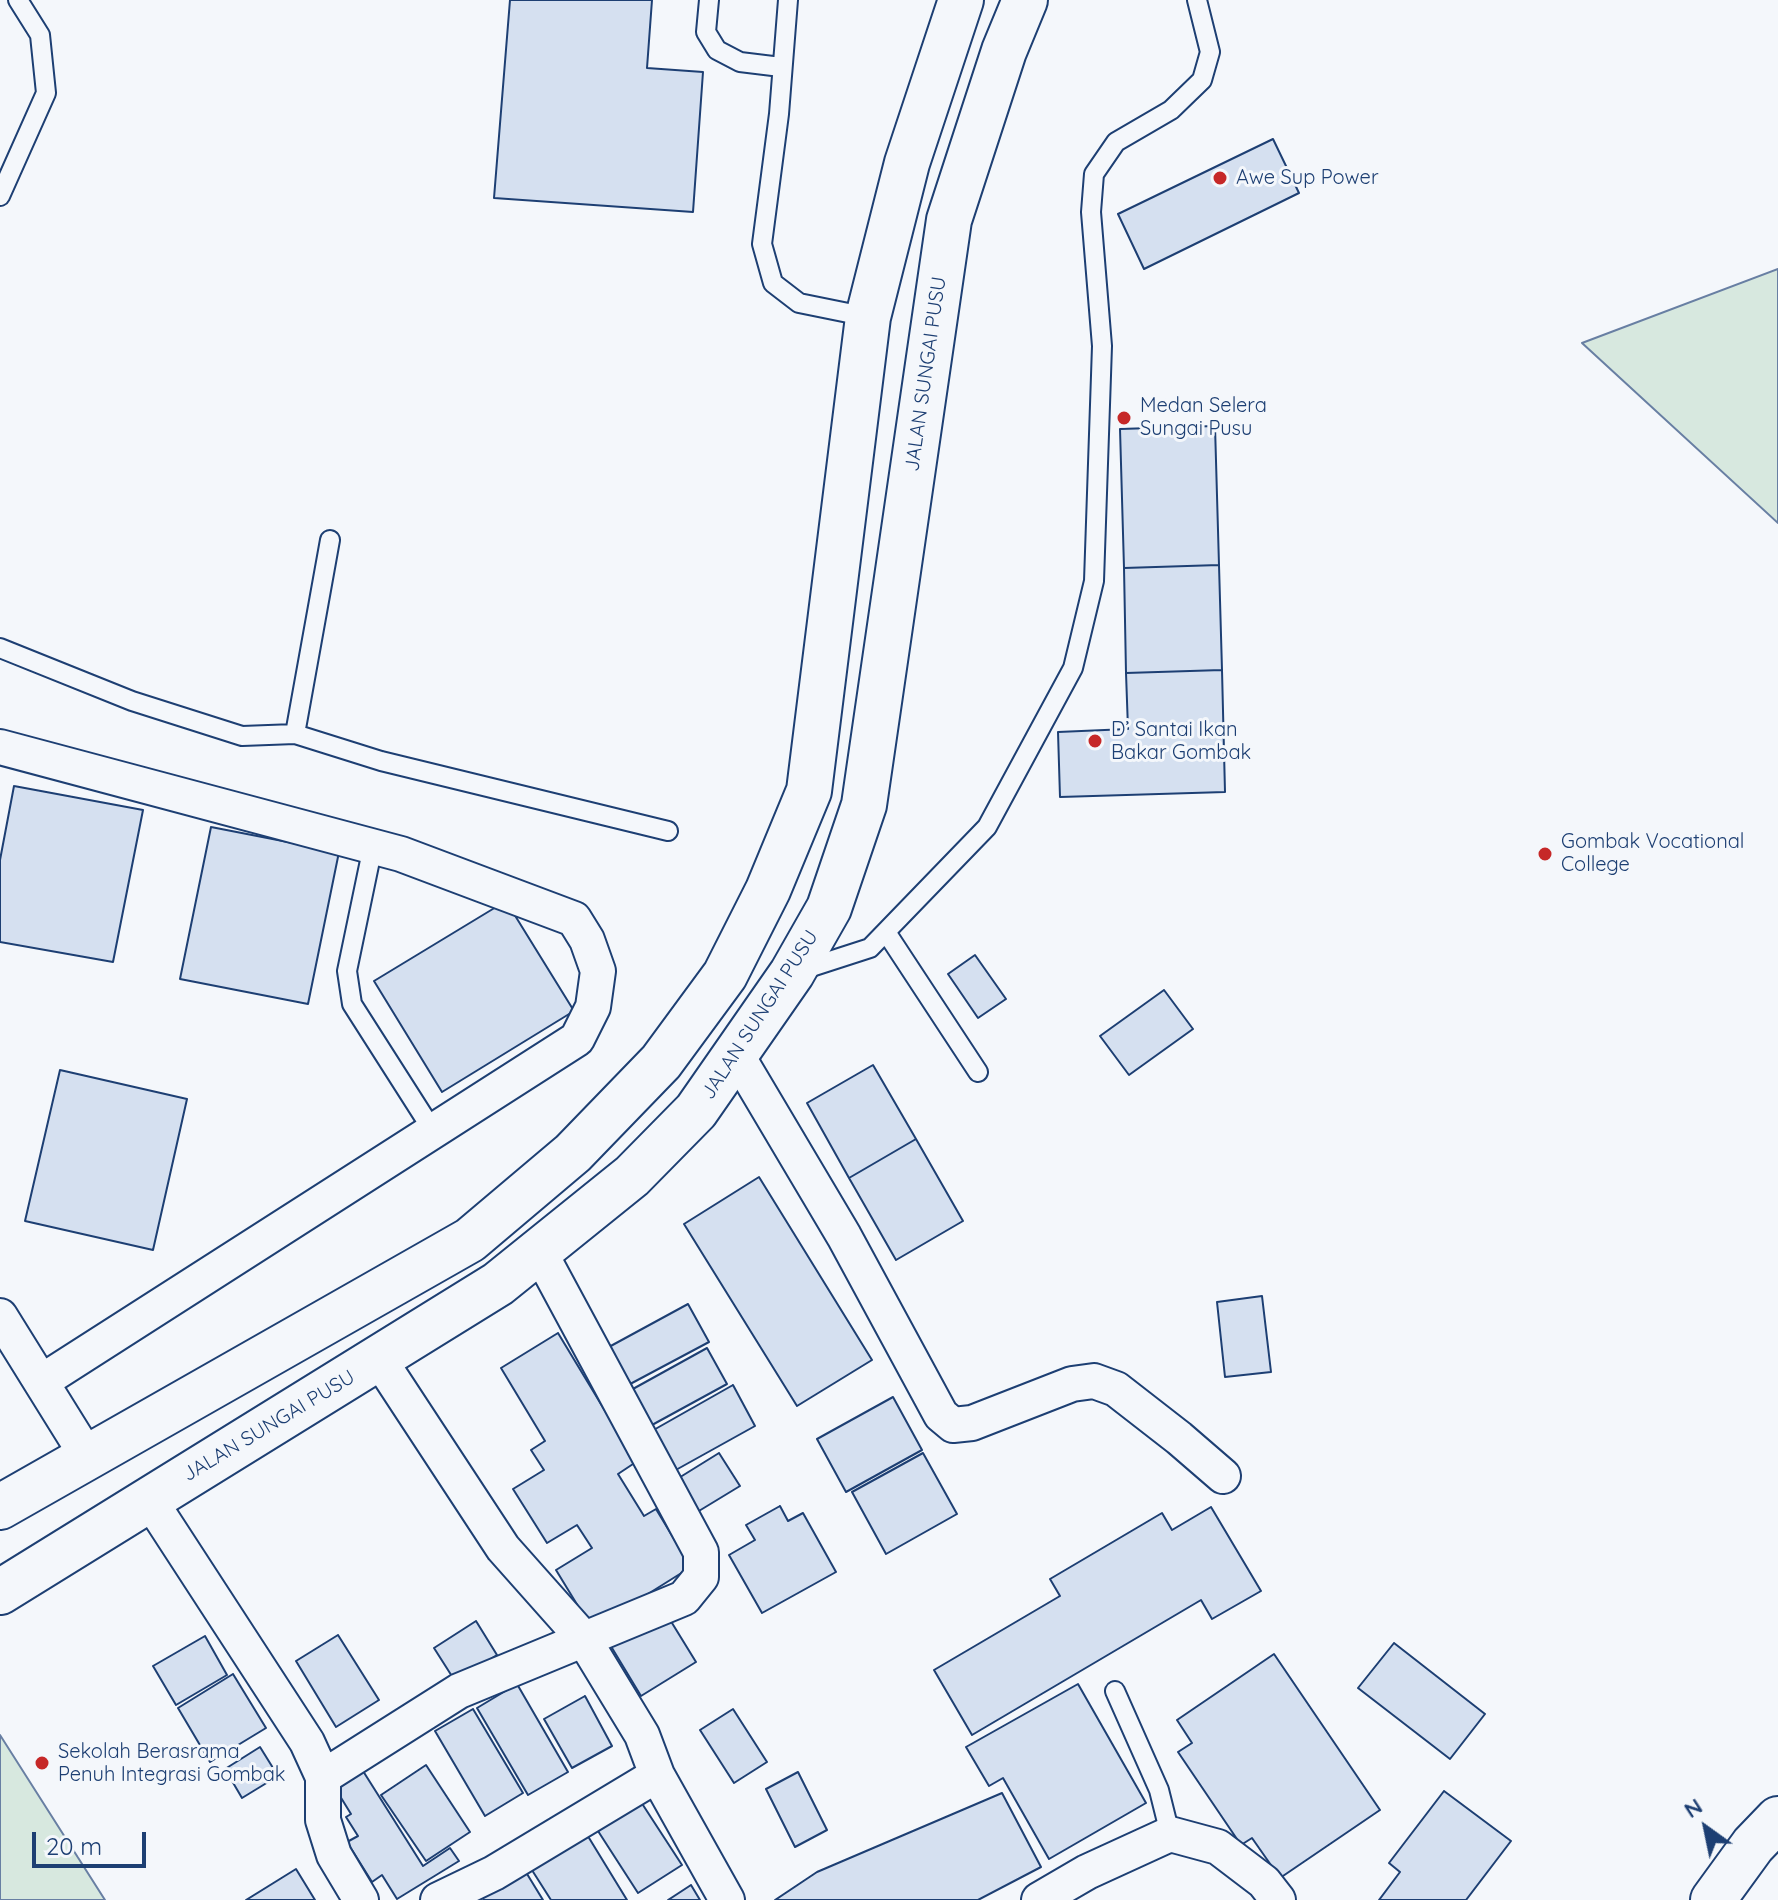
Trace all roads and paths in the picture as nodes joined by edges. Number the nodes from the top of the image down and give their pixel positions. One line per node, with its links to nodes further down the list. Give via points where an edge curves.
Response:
1 (18, 0): 8 (lane, via 40,35 46,93)
2 (709, 0): 7 (lane, via 706,32 717,50 740,62)
3 (788, 0): 7 (lane)
4 (961, 0): 9 (main road, via 907,163)
5 (1025, 0): 17 (main road, JALAN SUNGAI PUSU, via 949,220 864,805 829,908)
6 (1197, 0): 16 (lane, via 1210,52 1202,80 1171,110 1116,142 1094,174 1091,212 1102,346 1094,581 1073,668 987,827)
7 (781, 67): 9 (lane, via 762,244 773,283 799,303)
8 (0, 196)
9 (868, 317): 25 (main road, via 809,791 725,975 661,1062 573,1153 470,1240)
10 (330, 540): 12 (lane)
11 (0, 648): 12 (lane, via 132,701 242,736)
12 (295, 734): 14 (lane, via 381,761)
13 (0, 747): 15 (street)
14 (668, 831)
15 (373, 846): 20 (lane, via 347,971 352,1004); 20 (street, via 574,919 598,971 593,1007 577,1039)
16 (886, 932): 17 (lane, via 870,948); 19 (lane)
17 (792, 973): 18 (main road, JALAN SUNGAI PUSU)
18 (736, 1054): 21 (main road, JALAN SUNGAI PUSU, via 696,1111 632,1176); 26 (street, via 844,1236 941,1415 953,1425 972,1423 1072,1384 1094,1381 1116,1389)
19 (978, 1072)
20 (433, 1131): 24 (street)
21 (539, 1251): 23 (main road, JALAN SUNGAI PUSU, via 498,1284); 30 (street, via 701,1552 701,1577 684,1598)
22 (0, 1316): 24 (street)
23 (379, 1359): 27 (main road, JALAN SUNGAI PUSU); 30 (street, via 503,1548)
24 (41, 1382): 25 (street)
25 (87, 1456): 28 (main road)
26 (1223, 1476)
27 (149, 1499): 29 (main road, JALAN SUNGAI PUSU); 33 (street, via 293,1719)
28 (0, 1507)
29 (0, 1592)
30 (583, 1638): 32 (street, via 642,1735); 33 (street, via 459,1691)
31 (1115, 1691): 35 (lane, via 1159,1790)
32 (657, 1775): 37 (street, via 494,1873); 38 (street)
33 (323, 1777): 36 (street, via 323,1820 334,1855)
34 (1778, 1819): 41 (main road)
35 (1170, 1834): 39 (street); 40 (street, via 1218,1847 1264,1882)
36 (361, 1900)
37 (438, 1900)
38 (727, 1900)
39 (1039, 1900)
40 (1278, 1900)
41 (1713, 1900)

